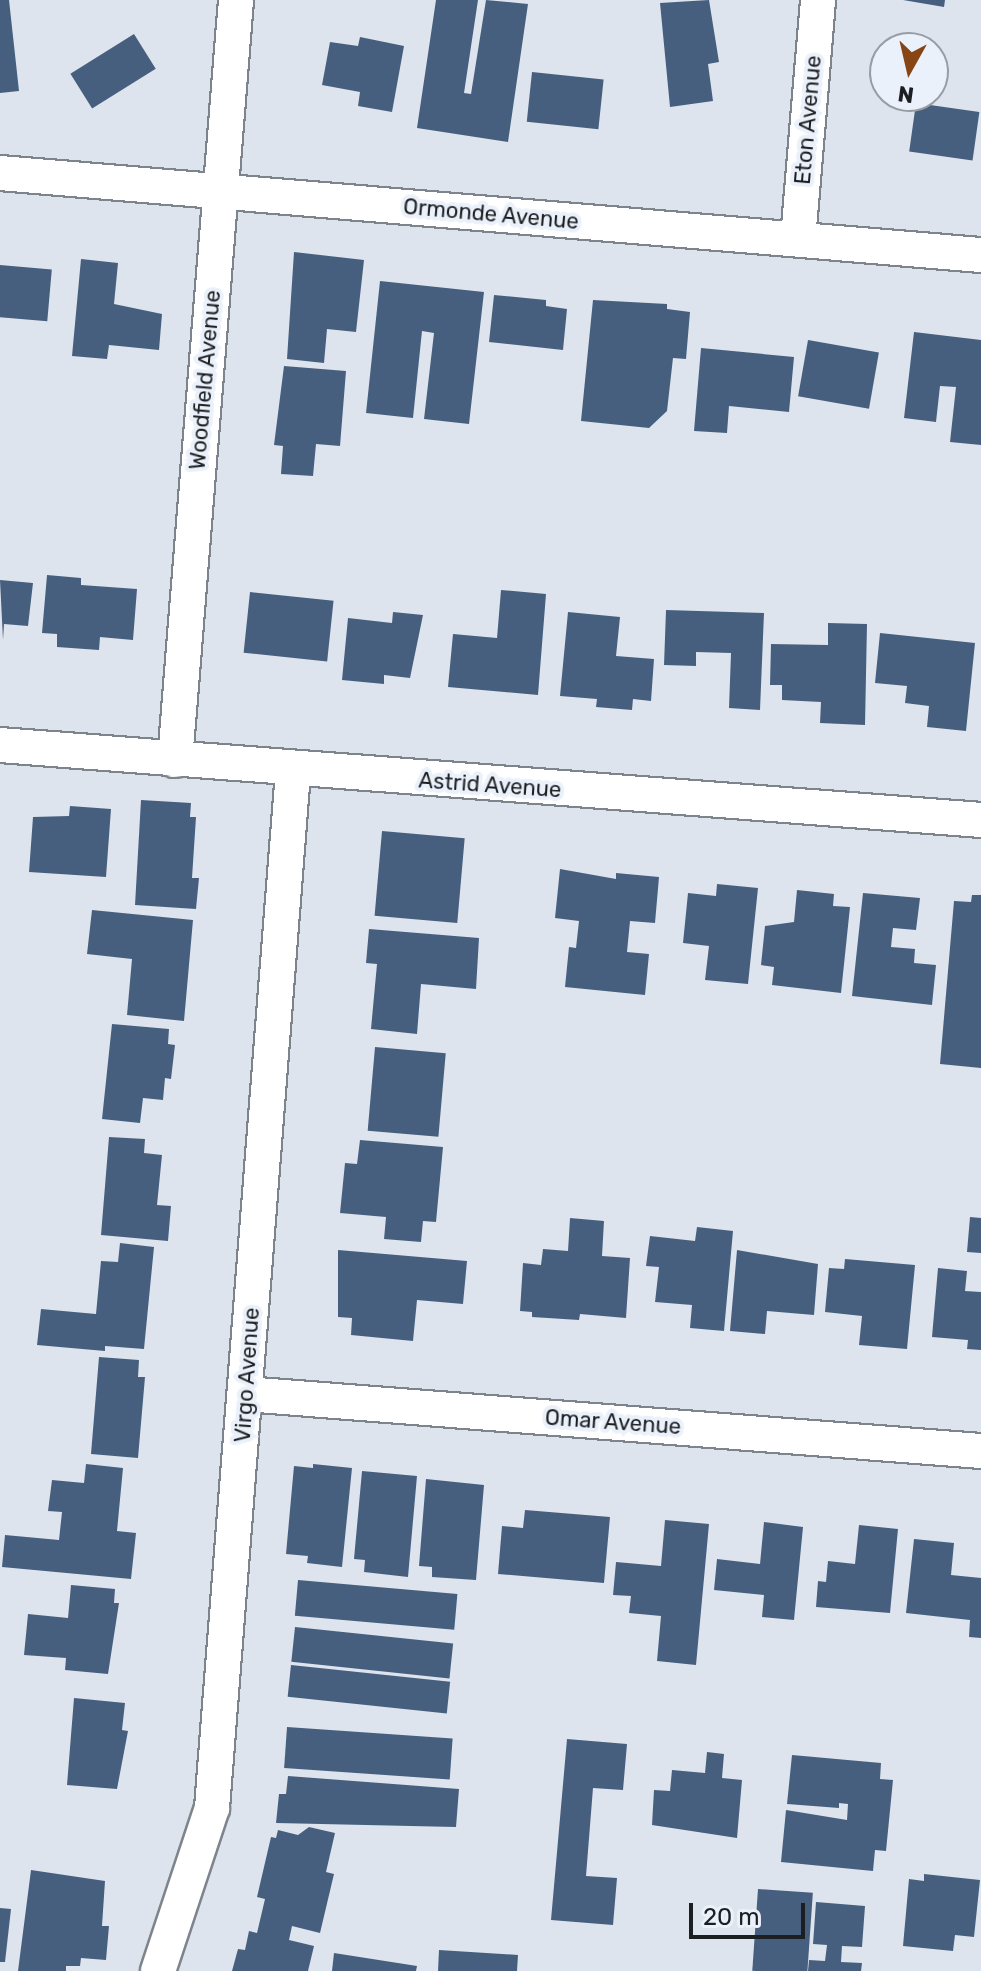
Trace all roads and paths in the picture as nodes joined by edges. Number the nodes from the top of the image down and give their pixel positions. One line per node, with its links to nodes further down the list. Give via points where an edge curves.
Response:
1 (236, 0): 4 (street, Woodfield Avenue)
2 (818, 0): 5 (street, Eton Avenue)
3 (0, 173): 4 (street, Ormonde Avenue)
4 (220, 191): 5 (street, Ormonde Avenue); 8 (street, Woodfield Avenue)
5 (798, 239): 6 (street, Ormonde Avenue)
6 (981, 255)
7 (0, 745): 8 (street, Astrid Avenue)
8 (175, 760): 9 (street, Astrid Avenue)
9 (293, 771): 10 (street, Astrid Avenue); 11 (street, Virgo Avenue)
10 (981, 820)
11 (245, 1394): 12 (street, Omar Avenue); 13 (street, Virgo Avenue, via 212,1808)
12 (981, 1451)
13 (158, 1971)

